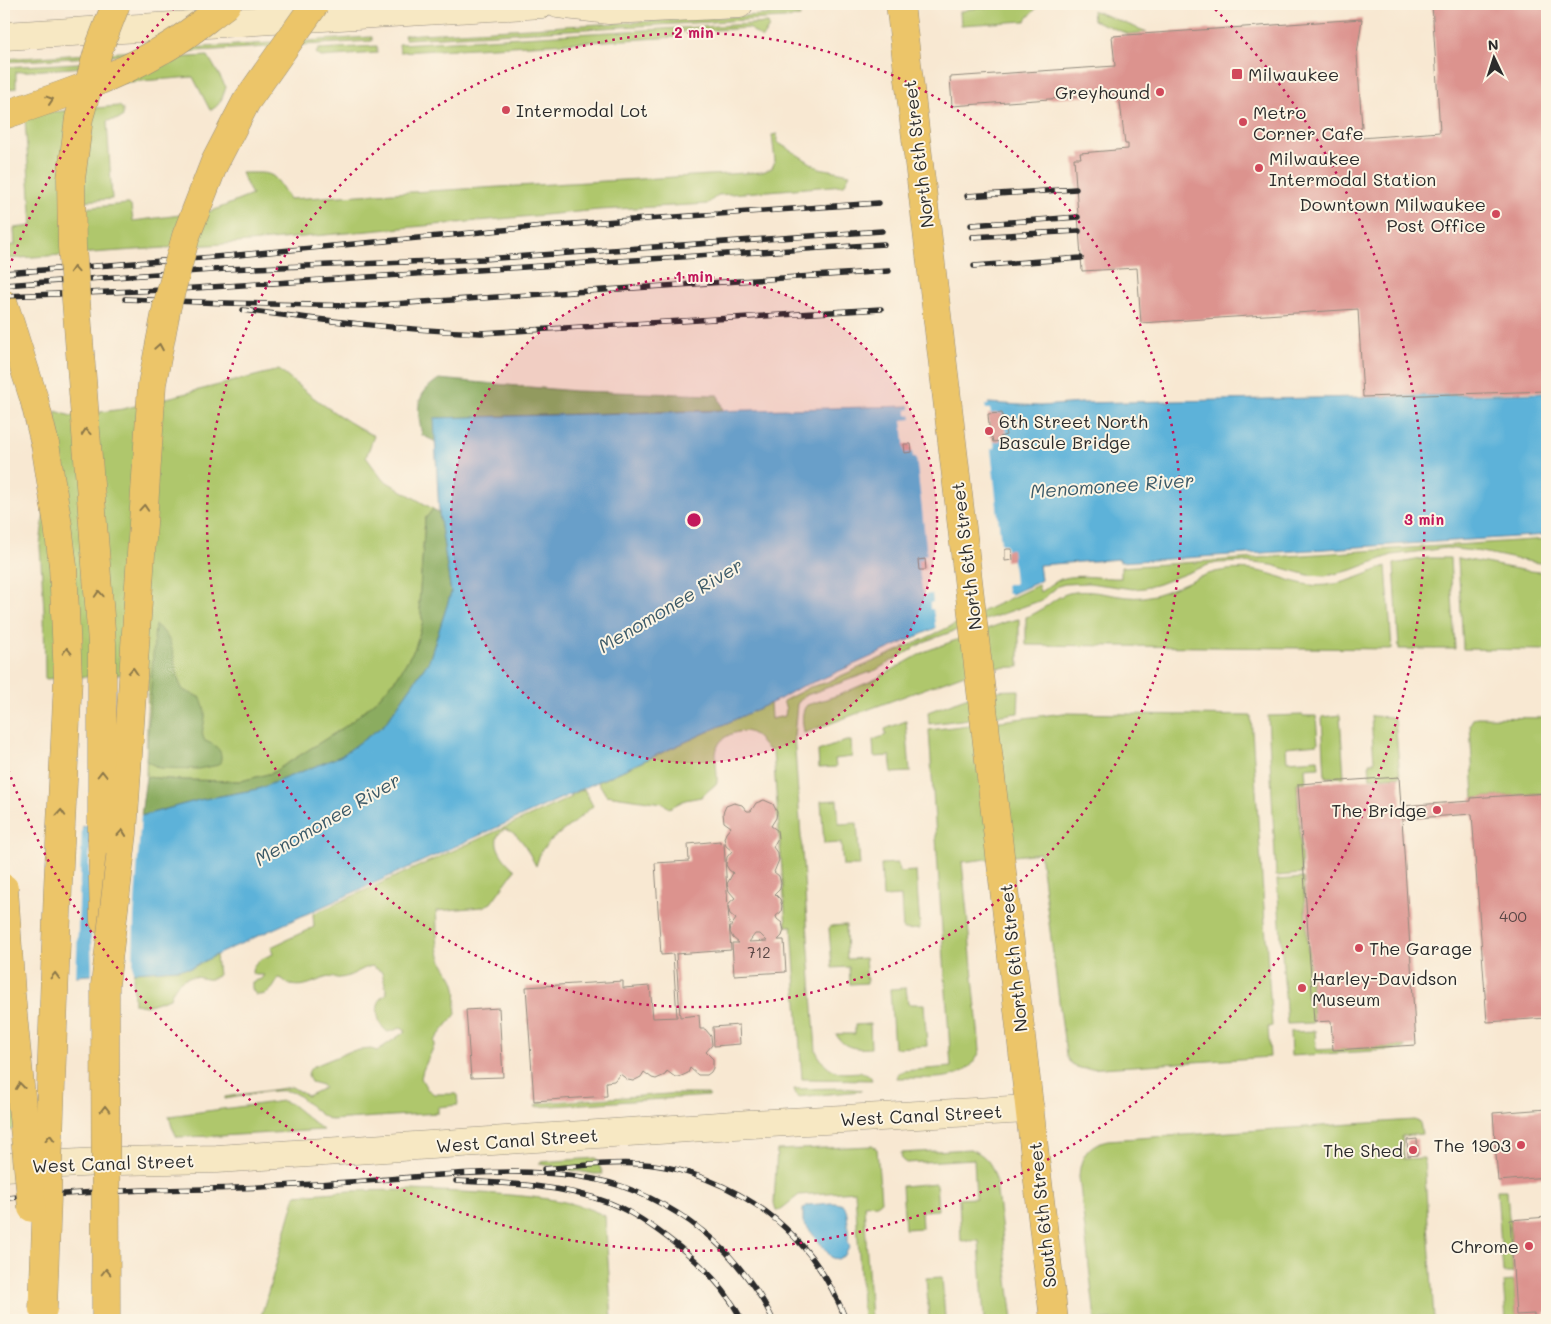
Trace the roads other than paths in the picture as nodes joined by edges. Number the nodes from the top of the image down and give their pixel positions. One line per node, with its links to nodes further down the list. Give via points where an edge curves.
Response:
1 (116, 4): 12 (main road, one-way to 1, bridge, via 101,832 102,643 72,247 71,179 79,118 99,48)
2 (227, 4): 9 (main road, one-way to 2, bridge, via 105,80 164,50)
3 (315, 4): 12 (main road, one-way to 3, bridge, via 123,834 152,384 166,308 186,236 214,164 246,102)
4 (542, 4): 8 (street)
5 (558, 4): 6 (street, via 609,10)
6 (739, 4)
7 (900, 4): 13 (main road, North 6th Street, bridge)
8 (4, 36)
9 (4, 115)
10 (4, 304): 15 (main road, one-way to 10, bridge, via 68,678 66,623 63,566 45,444)
11 (4, 888): 15 (main road, one-way to 11, bridge, via 11,994)
12 (105, 986): 16 (main road, one-way to 12, bridge)
13 (1030, 1109): 14 (street, West Canal Street, via 217,1159); 17 (main road, South 6th Street)
14 (4, 1167)
15 (43, 1315)
16 (106, 1320)
17 (1054, 1320)

